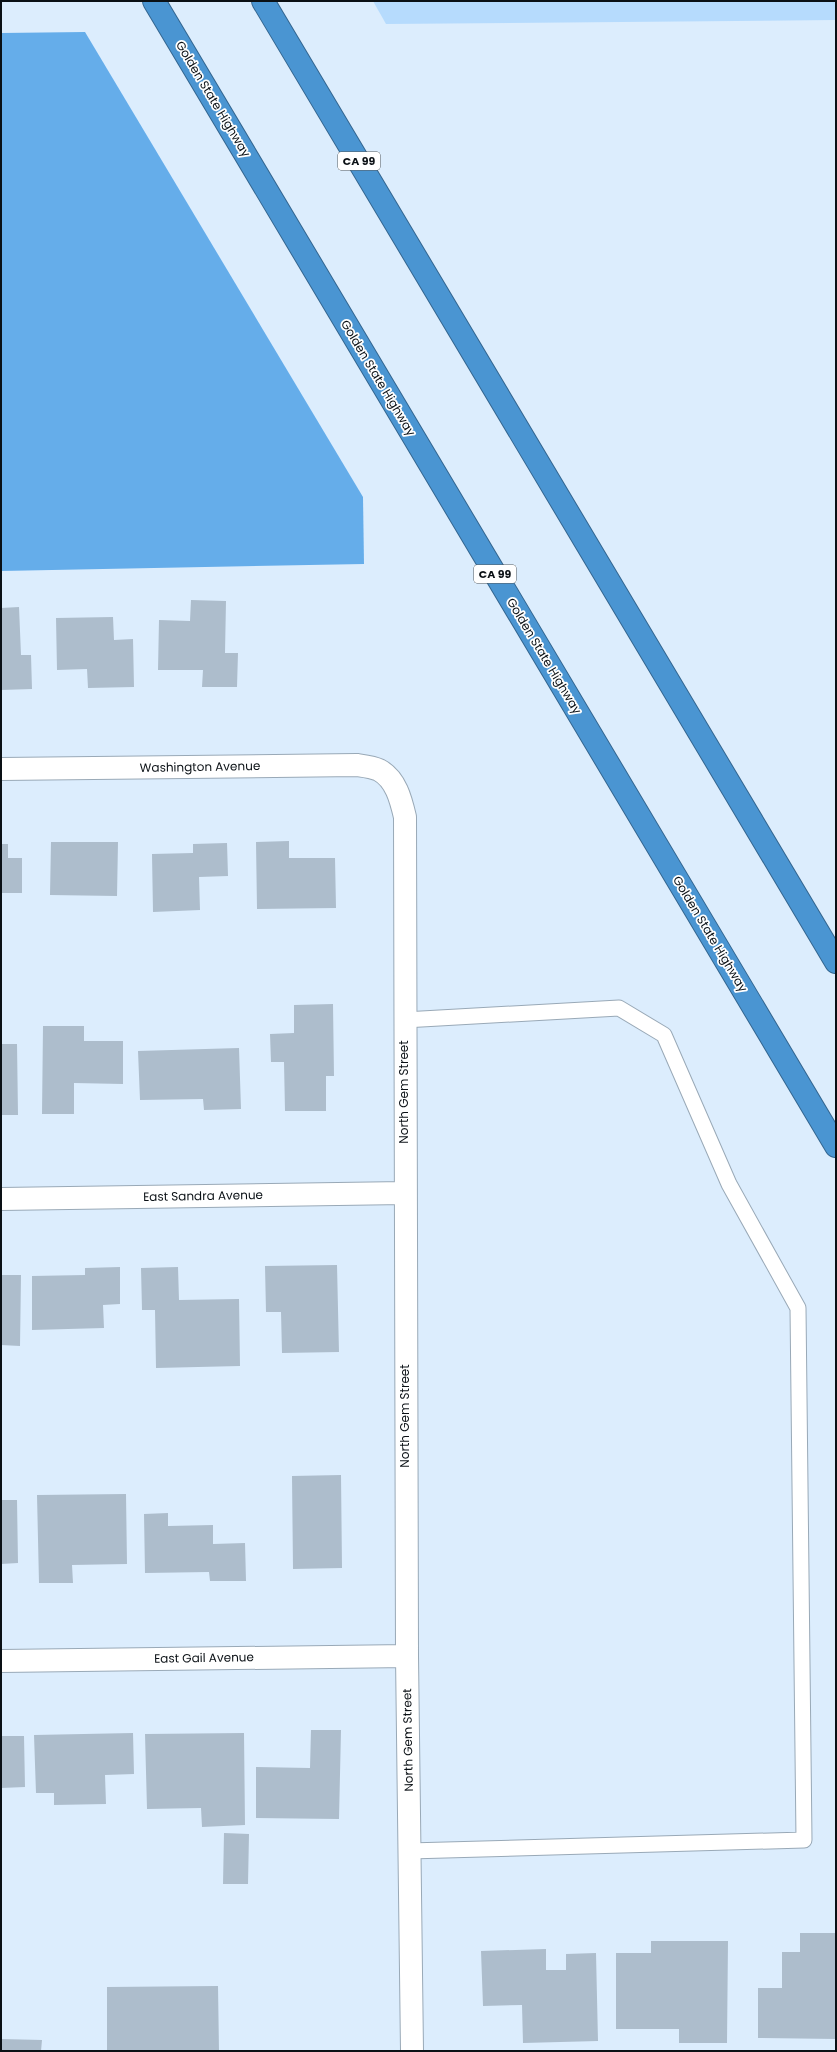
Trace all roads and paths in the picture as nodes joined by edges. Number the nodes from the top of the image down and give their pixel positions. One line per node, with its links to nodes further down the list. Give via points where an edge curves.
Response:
1 (154, 1): 7 (highway, Golden State Highway / CA 99)
2 (263, 1): 5 (highway, CA 99)
3 (1, 769): 4 (street, Washington Avenue, via 357,765 380,770)
4 (393, 783): 6 (street, North Gem Street, via 404,817)
5 (836, 962)
6 (404, 1020): 8 (street, North Gem Street); 12 (lane, via 619,1008 664,1035 729,1184 798,1308 804,1832 804,1840)
7 (836, 1146)
8 (404, 1193): 9 (street, East Sandra Avenue); 10 (street, North Gem Street)
9 (1, 1198)
10 (407, 1656): 11 (street, East Gail Avenue); 12 (street, North Gem Street)
11 (1, 1661)
12 (409, 1851): 13 (street, North Gem Street)
13 (412, 2051)

